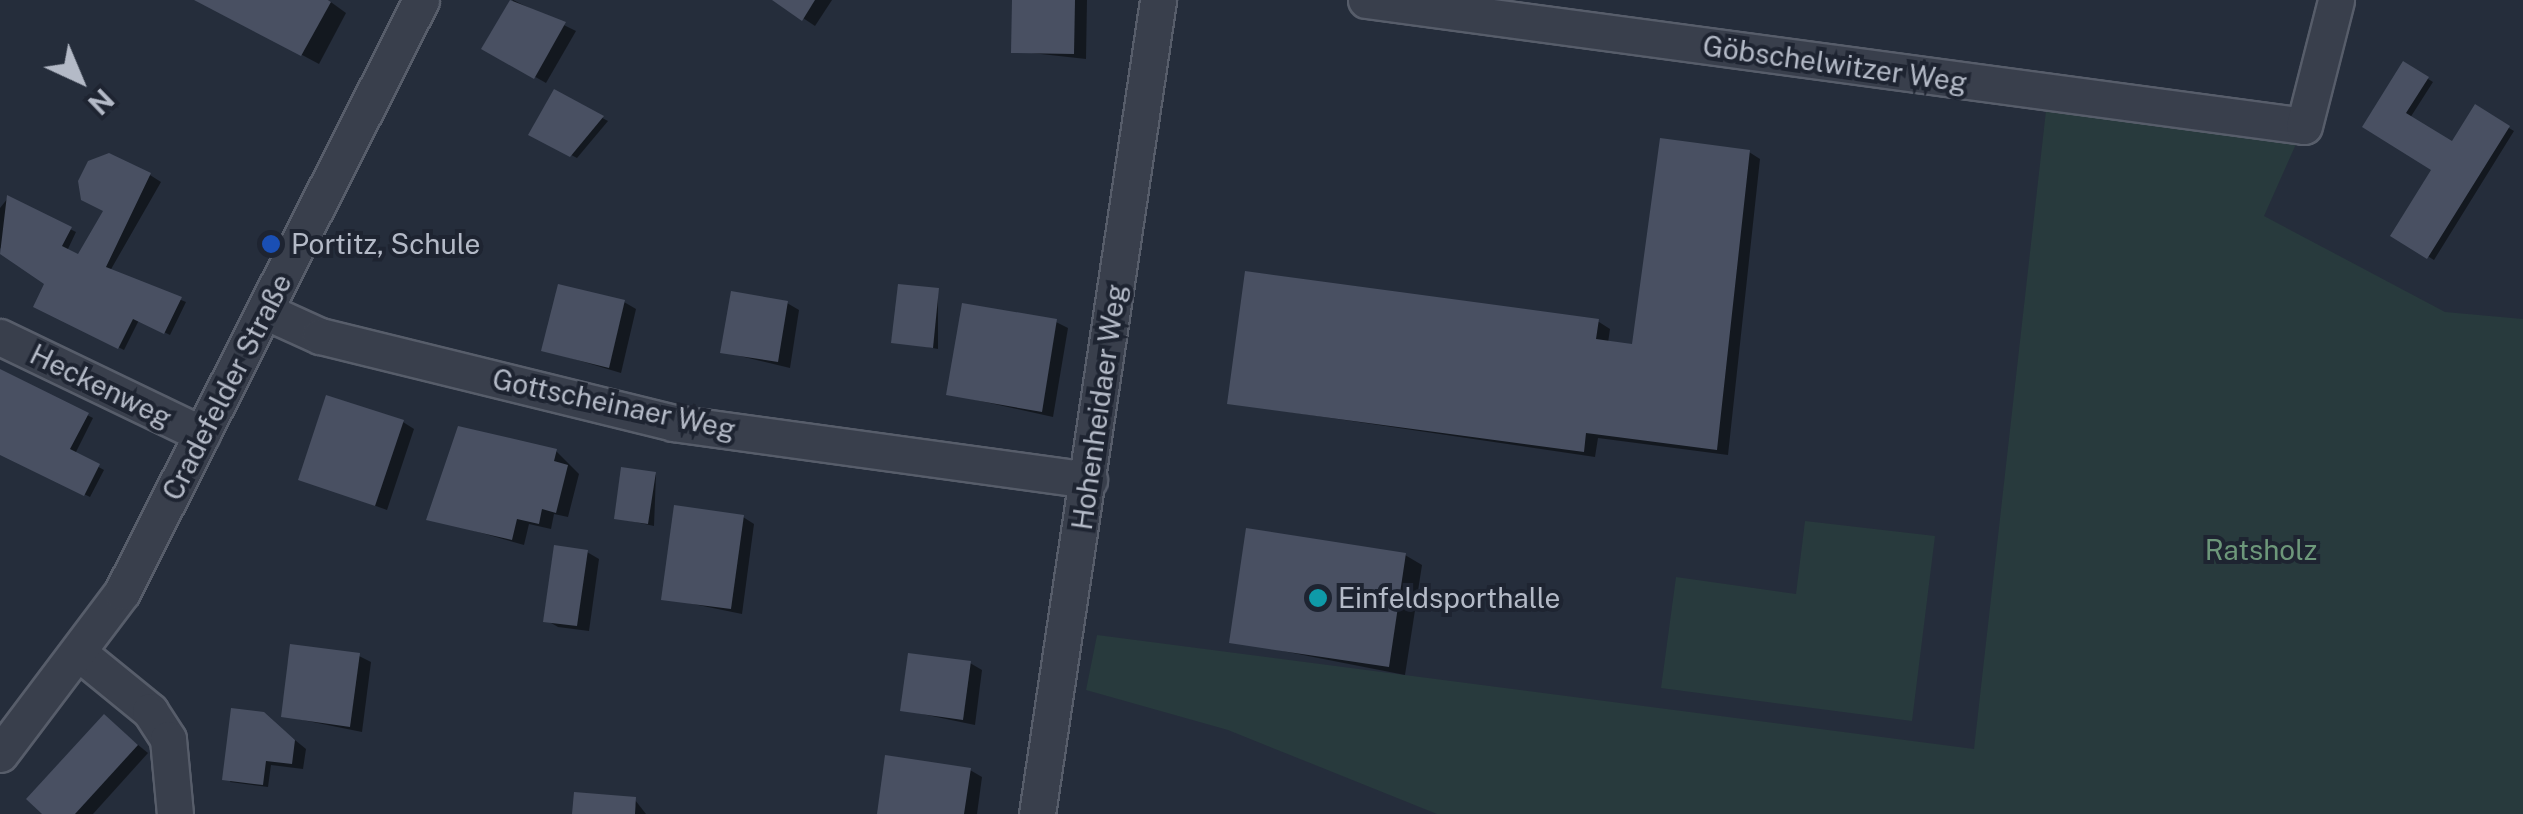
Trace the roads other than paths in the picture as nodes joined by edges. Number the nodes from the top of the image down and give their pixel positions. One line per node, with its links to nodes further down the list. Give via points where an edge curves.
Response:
1 (421, 0): 5 (street, Cradefelder Straße)
2 (1158, 0): 8 (street, Hohenheidaer Weg)
3 (1366, 0): 4 (street, Göbschelwitzer Weg, via 2304,126)
4 (2336, 0)
5 (267, 312): 7 (street, Cradefelder Straße); 8 (street, Gottscheinaer Weg, via 320,336 673,423)
6 (0, 336): 7 (street, Heckenweg)
7 (202, 434): 9 (street, Cradefelder Straße, via 122,592)
8 (1089, 480): 12 (street, Hohenheidaer Weg)
9 (79, 654): 10 (street, Cradefelder Straße); 11 (street, via 150,711 168,740)
10 (0, 754)
11 (175, 814)
12 (1037, 814)

